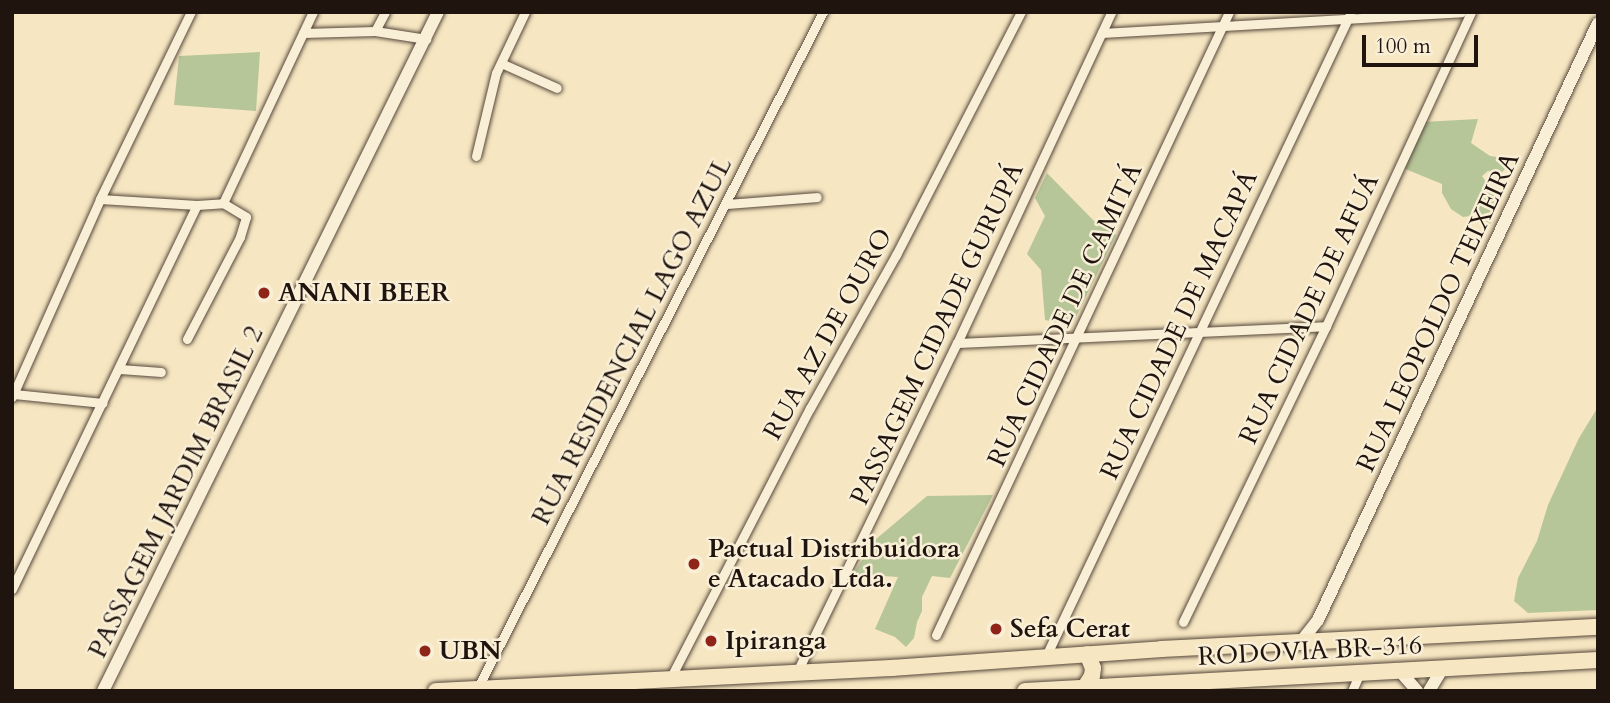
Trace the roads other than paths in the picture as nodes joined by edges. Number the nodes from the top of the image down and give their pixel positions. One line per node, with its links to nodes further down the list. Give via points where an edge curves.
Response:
1 (191, 12): 23 (street)
2 (313, 12): 16 (street)
3 (385, 12): 15 (street)
4 (438, 12): 18 (street, PASSAGEM JARDIM BRASIL 2)
5 (525, 12): 19 (street)
6 (823, 12): 25 (street, RUA RESIDENCIAL LAGO AZUL)
7 (1021, 12): 51 (street, RUA AZ DE OURO)
8 (1111, 12): 17 (street, PASSAGEM CIDADE GURUPÁ)
9 (1229, 12): 14 (street, RUA CIDADE DE CAMITÁ)
10 (1461, 12): 12 (street)
11 (1471, 12): 27 (street, RUA CIDADE DE AFUÁ)
12 (1350, 16): 14 (street); 28 (street, RUA CIDADE DE MACAPÁ)
13 (1598, 23): 37 (street, RUA LEOPOLDO TEIXEIRA)
14 (1224, 25): 17 (street); 29 (street, RUA CIDADE DE CAMITÁ)
15 (375, 31): 16 (street); 18 (street)
16 (303, 33): 24 (street)
17 (1102, 33): 31 (street, PASSAGEM CIDADE GURUPÁ)
18 (426, 39): 56 (street, PASSAGEM JARDIM BRASIL 2)
19 (501, 63): 20 (street); 21 (street)
20 (557, 88)
21 (476, 156)
22 (817, 197): 25 (street)
23 (100, 199): 26 (street); 34 (street)
24 (223, 203): 26 (street); 30 (street, via 243,213 246,222)
25 (728, 204): 55 (street, RUA RESIDENCIAL LAGO AZUL)
26 (197, 205): 32 (street)
27 (1326, 326): 28 (street); 38 (street, RUA CIDADE DE AFUÁ)
28 (1197, 332): 29 (street); 45 (street, RUA CIDADE DE MACAPÁ)
29 (1078, 338): 31 (street); 40 (street, RUA CIDADE DE CAMITÁ)
30 (187, 339)
31 (957, 343): 49 (street, PASSAGEM CIDADE GURUPÁ)
32 (120, 369): 33 (street); 35 (street)
33 (161, 372)
34 (13, 396): 35 (street)
35 (103, 403): 36 (street)
36 (12, 589)
37 (1318, 620): 41 (street); 42 (street, RUA LEOPOLDO TEIXEIRA)
38 (1183, 622)
39 (1598, 626): 41 (highway, RODOVIA BR-316)
40 (936, 635)
41 (1328, 641): 42 (highway, RODOVIA BR-316)
42 (1300, 643): 43 (highway, RODOVIA BR-316)
43 (1107, 652): 44 (highway, RODOVIA BR-316); 52 (highway, via 1103,671)
44 (1087, 654): 45 (highway, RODOVIA BR-316); 54 (highway, via 1093,676)
45 (1046, 656): 49 (highway, RODOVIA BR-316)
46 (1598, 660): 47 (highway, RODOVIA BR-316)
47 (1443, 668): 48 (highway, RODOVIA BR-316); 62 (street)
48 (1399, 670): 50 (highway, RODOVIA BR-316); 61 (street)
49 (797, 672): 51 (highway)
50 (1360, 672): 53 (highway, RODOVIA BR-316); 60 (street)
51 (671, 677): 55 (highway)
52 (1112, 685): 53 (highway, RODOVIA BR-316); 54 (highway, RODOVIA BR-316)
53 (1226, 686)
54 (1085, 687): 59 (highway, RODOVIA BR-316)
55 (477, 689): 58 (highway)
56 (103, 691)
57 (436, 691): 58 (highway)
58 (443, 691)
59 (1025, 691)
60 (1352, 691)
61 (1417, 691)
62 (1429, 691)

